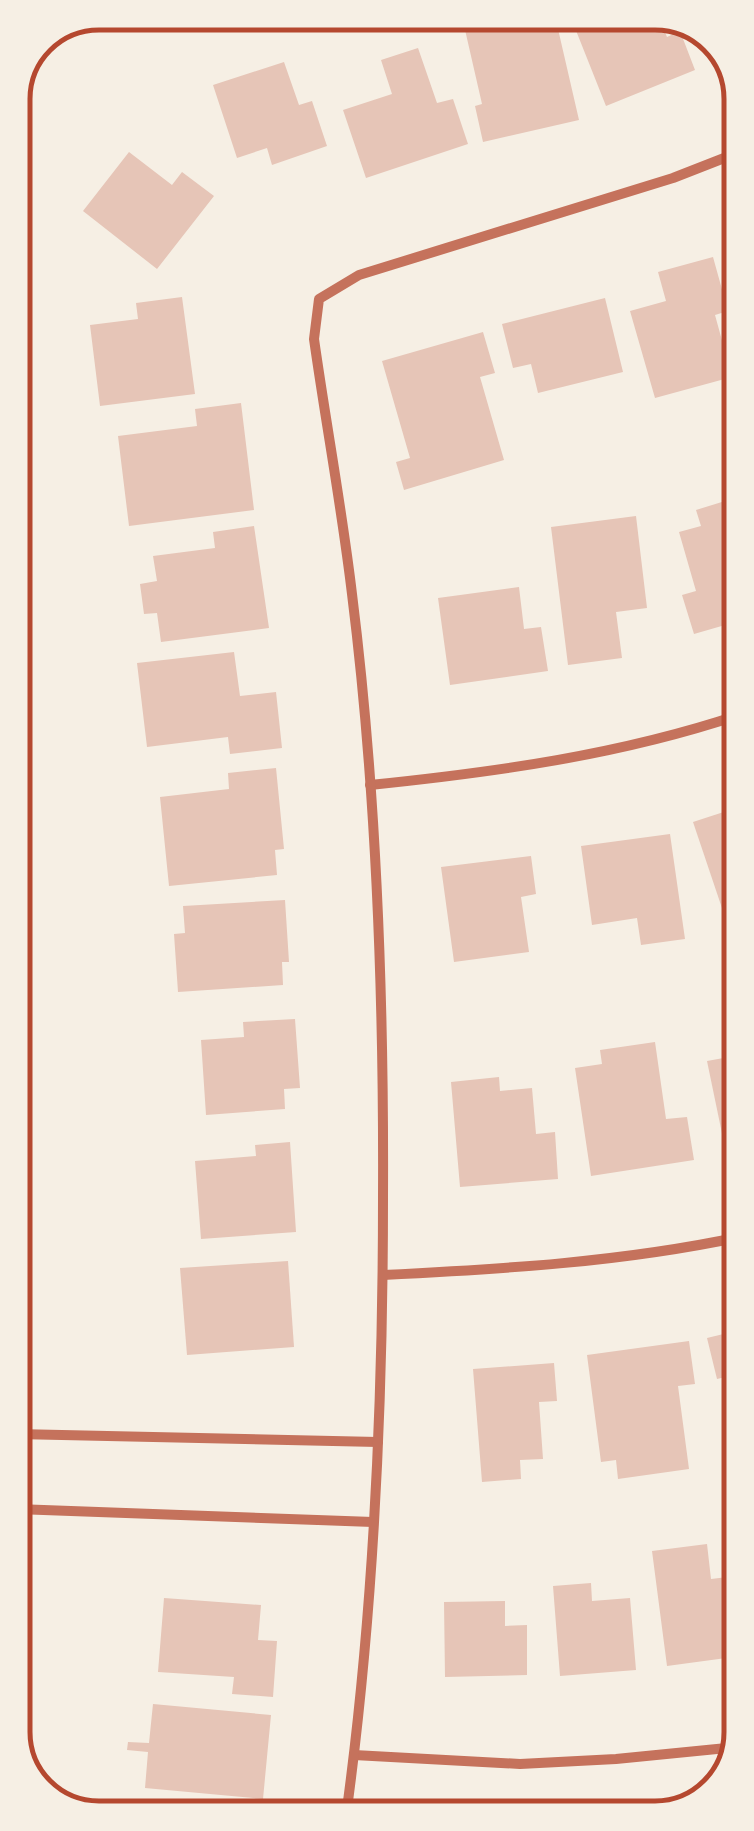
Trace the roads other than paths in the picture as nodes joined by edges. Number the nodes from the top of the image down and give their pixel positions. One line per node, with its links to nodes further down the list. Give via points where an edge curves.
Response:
1 (724, 158): 3 (street, via 358,275 318,299 314,340 352,595)
2 (724, 720): 3 (street, via 571,759)
3 (370, 785): 5 (street, via 384,1071)
4 (724, 1240): 5 (street, via 549,1267)
5 (383, 1275): 7 (street)
6 (30, 1434): 7 (street)
7 (378, 1442): 9 (street)
8 (30, 1510): 9 (street)
9 (373, 1522): 11 (street)
10 (722, 1749): 11 (street, via 520,1764)
11 (354, 1755): 12 (street)
12 (348, 1801)

